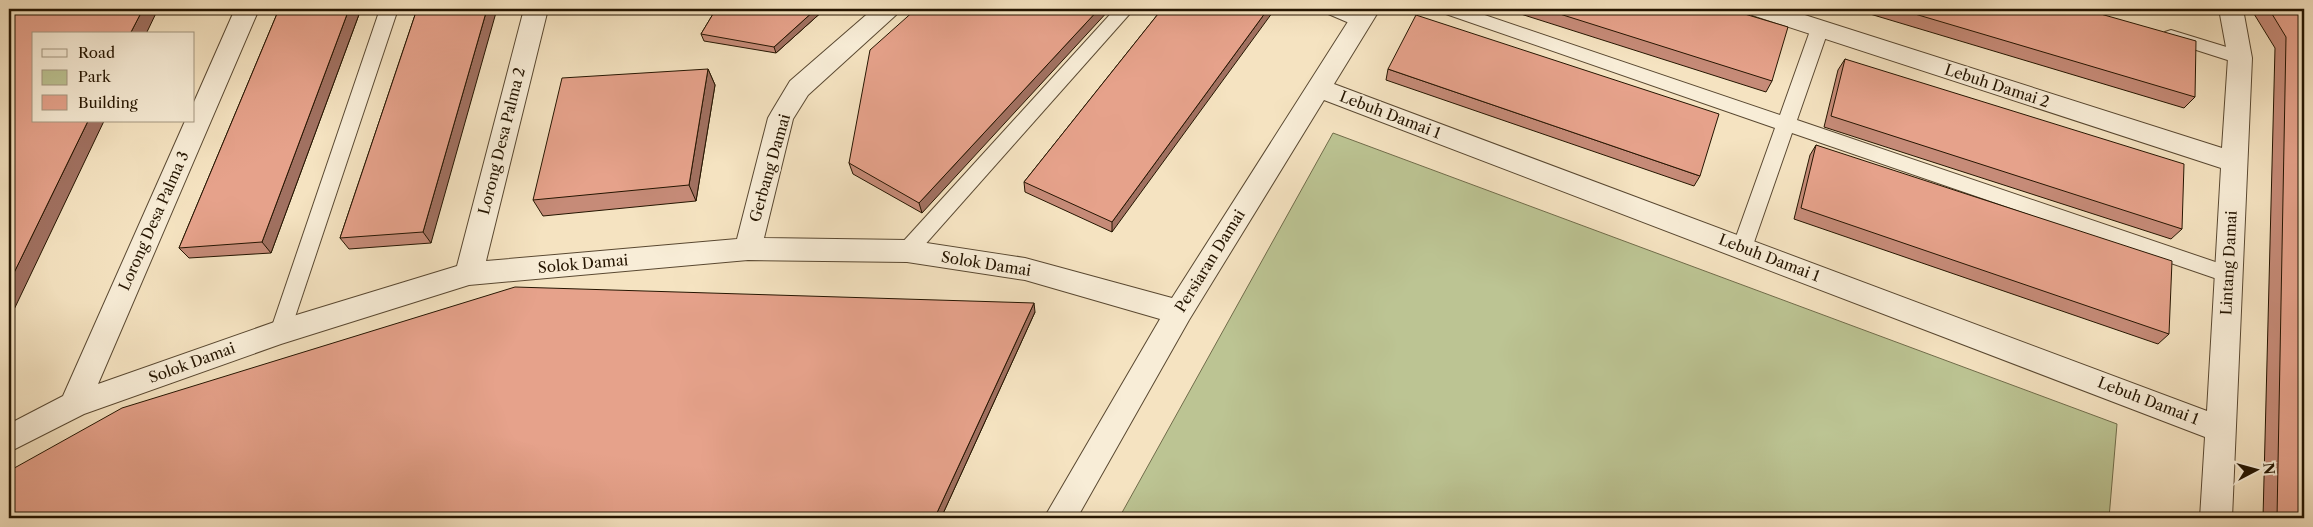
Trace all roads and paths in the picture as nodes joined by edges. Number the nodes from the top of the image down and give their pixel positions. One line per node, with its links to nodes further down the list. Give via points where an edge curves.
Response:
1 (247, 9): 24 (street, Lorong Desa Palma 3)
2 (389, 9): 23 (lane)
3 (536, 9): 20 (street, Lorong Desa Palma 2)
4 (888, 9): 18 (street, Gerbang Damai, via 799,88 781,118)
5 (1125, 9): 19 (lane)
6 (1332, 9): 10 (lane)
7 (1449, 9): 15 (lane)
8 (1760, 9): 11 (street, Lebuh Damai 2)
9 (2231, 9): 13 (street, Lintang Damai)
10 (1364, 15): 14 (street, Persiaran Damai)
11 (1820, 28): 15 (lane); 16 (street, Lebuh Damai 2)
12 (2156, 32): 13 (lane)
13 (2240, 58): 16 (street, Lintang Damai)
14 (1318, 88): 17 (street, Lebuh Damai 1); 22 (street, Persiaran Damai)
15 (1786, 123): 17 (lane); 21 (lane)
16 (2235, 162): 21 (street, Lintang Damai)
17 (1742, 248): 25 (street, Lebuh Damai 1)
18 (748, 249): 19 (street, Solok Damai); 20 (street, Solok Damai)
19 (907, 251): 22 (street, Solok Damai, via 1025,269)
20 (469, 274): 23 (street, Solok Damai)
21 (2229, 275): 25 (street, Lintang Damai)
22 (1178, 312): 27 (street, Persiaran Damai)
23 (280, 332): 24 (street, Solok Damai)
24 (74, 406): 26 (street, Solok Damai)
25 (2220, 429): 28 (street, Lintang Damai)
26 (9, 439)
27 (1060, 518)
28 (2216, 518)

